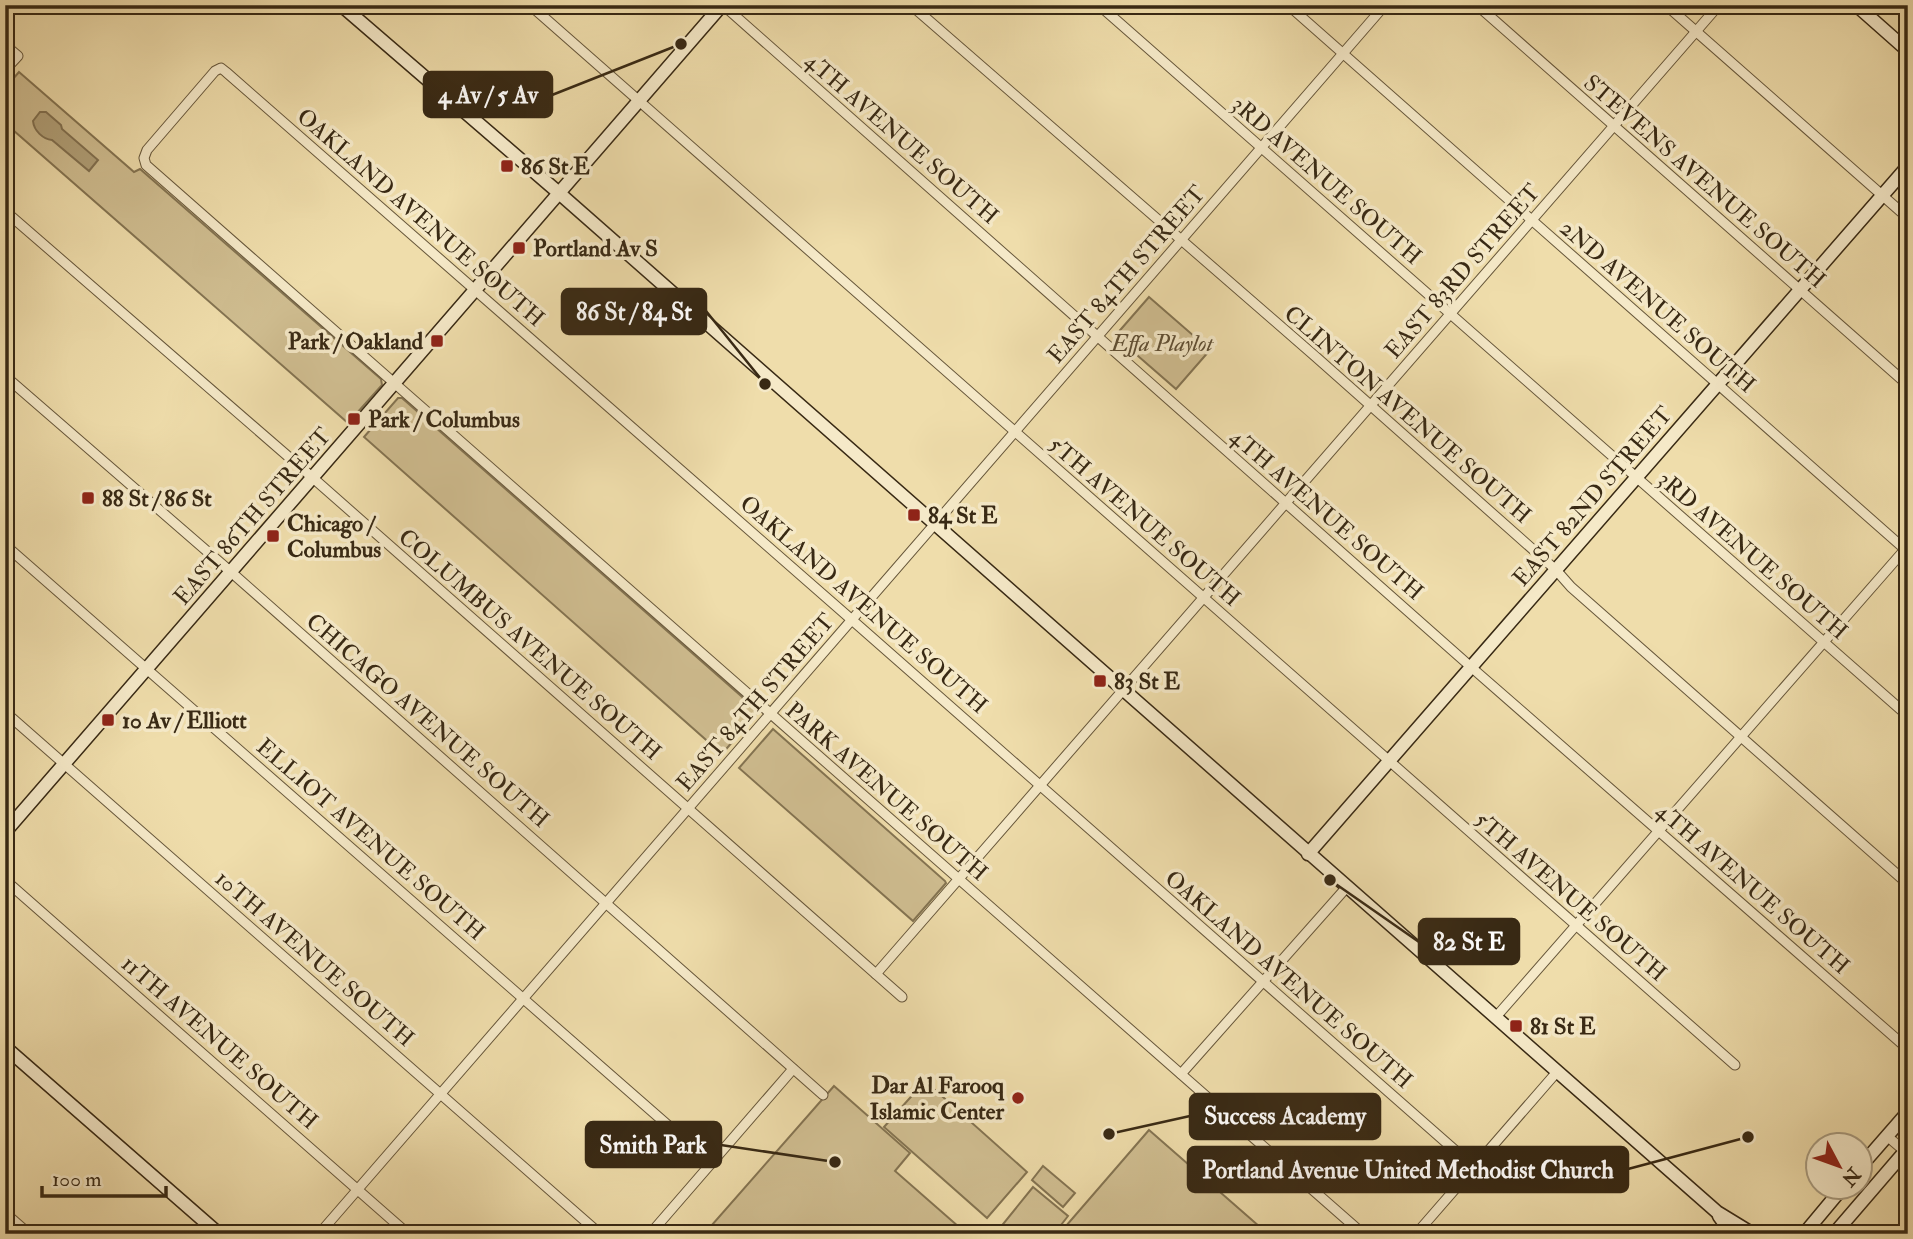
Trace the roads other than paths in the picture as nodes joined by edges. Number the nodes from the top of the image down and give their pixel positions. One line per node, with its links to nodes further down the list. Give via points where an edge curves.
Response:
1 (341, 5): 22 (street)
2 (530, 5): 18 (street, 5TH AVENUE SOUTH)
3 (723, 5): 18 (street, EAST 86TH STREET); 31 (street, 4TH AVENUE SOUTH)
4 (911, 5): 27 (street, CLINTON AVENUE SOUTH)
5 (1099, 5): 20 (street, 3RD AVENUE SOUTH)
6 (1288, 5): 15 (street, 2ND AVENUE SOUTH)
7 (1385, 5): 15 (street, EAST 84TH STREET)
8 (1477, 5): 19 (street, STEVENS AVENUE SOUTH)
9 (1666, 5): 12 (street)
10 (1719, 5): 12 (street, EAST 83RD STREET)
11 (1856, 5): 14 (street)
12 (1696, 32): 19 (street, EAST 83RD STREET); 23 (street)
13 (5, 45): 16 (street, via 18,56)
14 (1908, 51)
15 (1343, 54): 20 (street, EAST 84TH STREET); 26 (street, 2ND AVENUE SOUTH)
16 (5, 70)
17 (226, 72): 28 (street, OAKLAND AVENUE SOUTH); 33 (street, PARK AVENUE SOUTH, via 221,68 215,71 147,150 146,165)
18 (640, 100): 22 (street, EAST 86TH STREET); 37 (street, 5TH AVENUE SOUTH)
19 (1614, 126): 26 (street, EAST 83RD STREET); 29 (street, STEVENS AVENUE SOUTH)
20 (1261, 148): 27 (street, EAST 84TH STREET); 30 (street, 3RD AVENUE SOUTH)
21 (1908, 166): 23 (street, EAST 82ND STREET)
22 (559, 193): 28 (street, EAST 86TH STREET); 41 (street)
23 (1882, 196): 25 (street); 29 (street, EAST 82ND STREET)
24 (5, 211): 38 (street, COLUMBUS AVENUE SOUTH)
25 (1908, 218)
26 (1532, 220): 30 (street, EAST 83RD STREET); 34 (street, 2ND AVENUE SOUTH)
27 (1181, 240): 31 (street, EAST 84TH STREET); 36 (street, CLINTON AVENUE SOUTH)
28 (476, 289): 33 (street, EAST 86TH STREET); 47 (street, OAKLAND AVENUE SOUTH)
29 (1799, 290): 34 (street, EAST 82ND STREET); 35 (street, STEVENS AVENUE SOUTH)
30 (1450, 314): 36 (street, EAST 83RD STREET); 39 (street, 3RD AVENUE SOUTH)
31 (1098, 336): 37 (street, EAST 84TH STREET); 40 (street, 4TH AVENUE SOUTH)
32 (5, 376): 45 (street, CHICAGO AVENUE SOUTH)
33 (394, 383): 38 (street, EAST 86TH STREET); 53 (street, PARK AVENUE SOUTH)
34 (1717, 384): 39 (street, EAST 82ND STREET); 43 (street, 2ND AVENUE SOUTH)
35 (1908, 385)
36 (1370, 405): 40 (street, EAST 83RD STREET); 44 (street, CLINTON AVENUE SOUTH)
37 (1015, 431): 41 (street, EAST 84TH STREET); 46 (street, 5TH AVENUE SOUTH)
38 (313, 478): 45 (street, EAST 86TH STREET); 59 (street, COLUMBUS AVENUE SOUTH)
39 (1636, 478): 44 (street, EAST 82ND STREET); 48 (street, 3RD AVENUE SOUTH)
40 (1286, 502): 46 (street, EAST 83RD STREET); 49 (street, 4TH AVENUE SOUTH)
41 (934, 524): 47 (street, EAST 84TH STREET); 51 (street)
42 (5, 545): 50 (street, ELLIOT AVENUE SOUTH)
43 (1907, 549): 48 (street)
44 (1556, 570): 49 (street, EAST 82ND STREET); 55 (street, CLINTON AVENUE SOUTH)
45 (231, 572): 50 (street, EAST 86TH STREET); 67 (street, CHICAGO AVENUE SOUTH)
46 (1203, 597): 51 (street, EAST 83RD STREET); 56 (street, 5TH AVENUE SOUTH)
47 (852, 619): 53 (street, EAST 84TH STREET); 58 (street, OAKLAND AVENUE SOUTH)
48 (1823, 642): 54 (street, 3RD AVENUE SOUTH); 55 (street)
49 (1472, 667): 56 (street, EAST 82ND STREET); 60 (street, 4TH AVENUE SOUTH)
50 (147, 668): 57 (street, EAST 86TH STREET); 72 (street, ELLIOT AVENUE SOUTH)
51 (1122, 690): 58 (street, EAST 83RD STREET); 62 (street)
52 (5, 712): 57 (street, 10TH AVENUE SOUTH)
53 (770, 714): 59 (street, EAST 84TH STREET); 63 (street, PARK AVENUE SOUTH)
54 (1908, 716)
55 (1741, 737): 60 (street); 65 (street, CLINTON AVENUE SOUTH)
56 (1389, 762): 62 (street, EAST 82ND STREET); 68 (street, 5TH AVENUE SOUTH)
57 (65, 764): 61 (street, EAST 86TH STREET); 80 (street, 10TH AVENUE SOUTH)
58 (1040, 785): 63 (street, EAST 83RD STREET); 70 (street, OAKLAND AVENUE SOUTH)
59 (687, 808): 67 (street, EAST 84TH STREET); 69 (street, COLUMBUS AVENUE SOUTH)
60 (1659, 831): 68 (street); 75 (street, 4TH AVENUE SOUTH)
61 (5, 832)
62 (1308, 854): 66 (street)
63 (958, 879): 69 (street, EAST 83RD STREET); 78 (street, PARK AVENUE SOUTH)
64 (5, 880): 88 (street, 11TH AVENUE SOUTH)
65 (1908, 884)
66 (1346, 888): 70 (street); 73 (street)
67 (606, 903): 72 (street, EAST 84TH STREET); 77 (street, CHICAGO AVENUE SOUTH)
68 (1576, 926): 73 (street); 76 (street, 5TH AVENUE SOUTH)
69 (876, 974): 71 (street, COLUMBUS AVENUE SOUTH)
70 (1263, 982): 78 (street); 87 (street, OAKLAND AVENUE SOUTH)
71 (902, 997)
72 (523, 998): 80 (street, EAST 84TH STREET); 86 (street, ELLIOT AVENUE SOUTH)
73 (1495, 1018): 79 (street)
74 (5, 1047): 93 (street)
75 (1908, 1049)
76 (1735, 1065)
77 (793, 1069): 81 (street, CHICAGO AVENUE SOUTH); 86 (street)
78 (1181, 1073): 98 (street, PARK AVENUE SOUTH)
79 (1556, 1073): 87 (street); 91 (street)
80 (441, 1094): 88 (street, EAST 84TH STREET); 96 (street, 10TH AVENUE SOUTH)
81 (823, 1096)
82 (1908, 1112): 83 (street)
83 (1887, 1136): 84 (street); 85 (street)
84 (1874, 1151)
85 (1907, 1151): 103 (street)
86 (711, 1163): 97 (street)
87 (1474, 1167): 99 (street)
88 (358, 1189): 94 (street, EAST 84TH STREET); 95 (street, 11TH AVENUE SOUTH)
89 (1832, 1200): 102 (street)
90 (5, 1213): 92 (street)
91 (1717, 1213): 100 (street); 101 (street)
92 (29, 1234)
93 (219, 1234)
94 (319, 1234)
95 (408, 1234)
96 (600, 1234)
97 (650, 1234)
98 (1363, 1234)
99 (1416, 1234)
100 (1732, 1234)
101 (1753, 1234)
102 (1804, 1234)
103 (1834, 1234)

